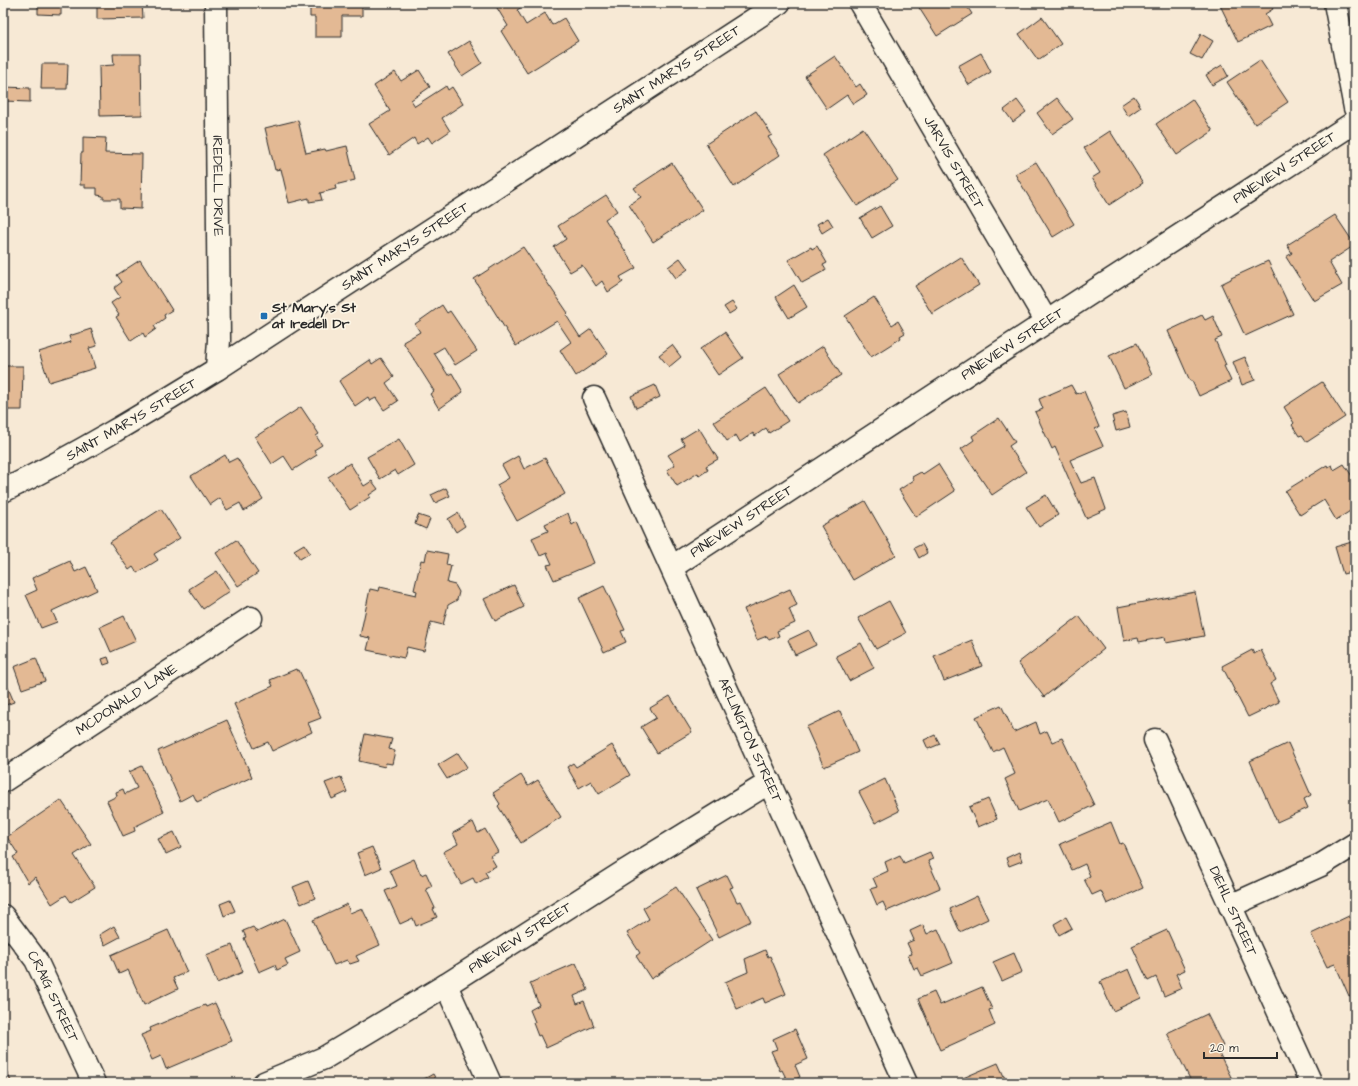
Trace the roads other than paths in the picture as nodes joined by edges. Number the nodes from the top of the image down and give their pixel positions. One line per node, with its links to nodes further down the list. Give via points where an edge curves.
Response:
1 (216, 3): 8 (street, IREDELL DRIVE, via 219,340)
2 (779, 3): 8 (street, SAINT MARYS STREET)
3 (860, 3): 7 (street, JARVIS STREET)
4 (1335, 3): 5 (street)
5 (1355, 108)
6 (1355, 122): 7 (street, PINEVIEW STREET)
7 (1047, 322): 11 (street, PINEVIEW STREET)
8 (217, 368): 10 (street, SAINT MARYS STREET, via 142,415)
9 (594, 398): 11 (street, ARLINGTON STREET)
10 (3, 491)
11 (672, 567): 15 (street, ARLINGTON STREET)
12 (252, 618): 14 (street, MCDONALD LANE)
13 (1155, 740): 17 (street, DIEHL STREET)
14 (3, 782)
15 (770, 782): 19 (street, PINEVIEW STREET, via 624,871); 23 (street, ARLINGTON STREET)
16 (1355, 844): 17 (street, via 1321,865)
17 (1230, 906): 24 (street, DIEHL STREET)
18 (3, 916): 20 (street, CRAIG STREET, via 36,960)
19 (446, 985): 21 (street, PINEVIEW STREET, via 324,1058); 22 (street)
20 (94, 1083)
21 (264, 1083)
22 (490, 1083)
23 (906, 1083)
24 (1310, 1083)

